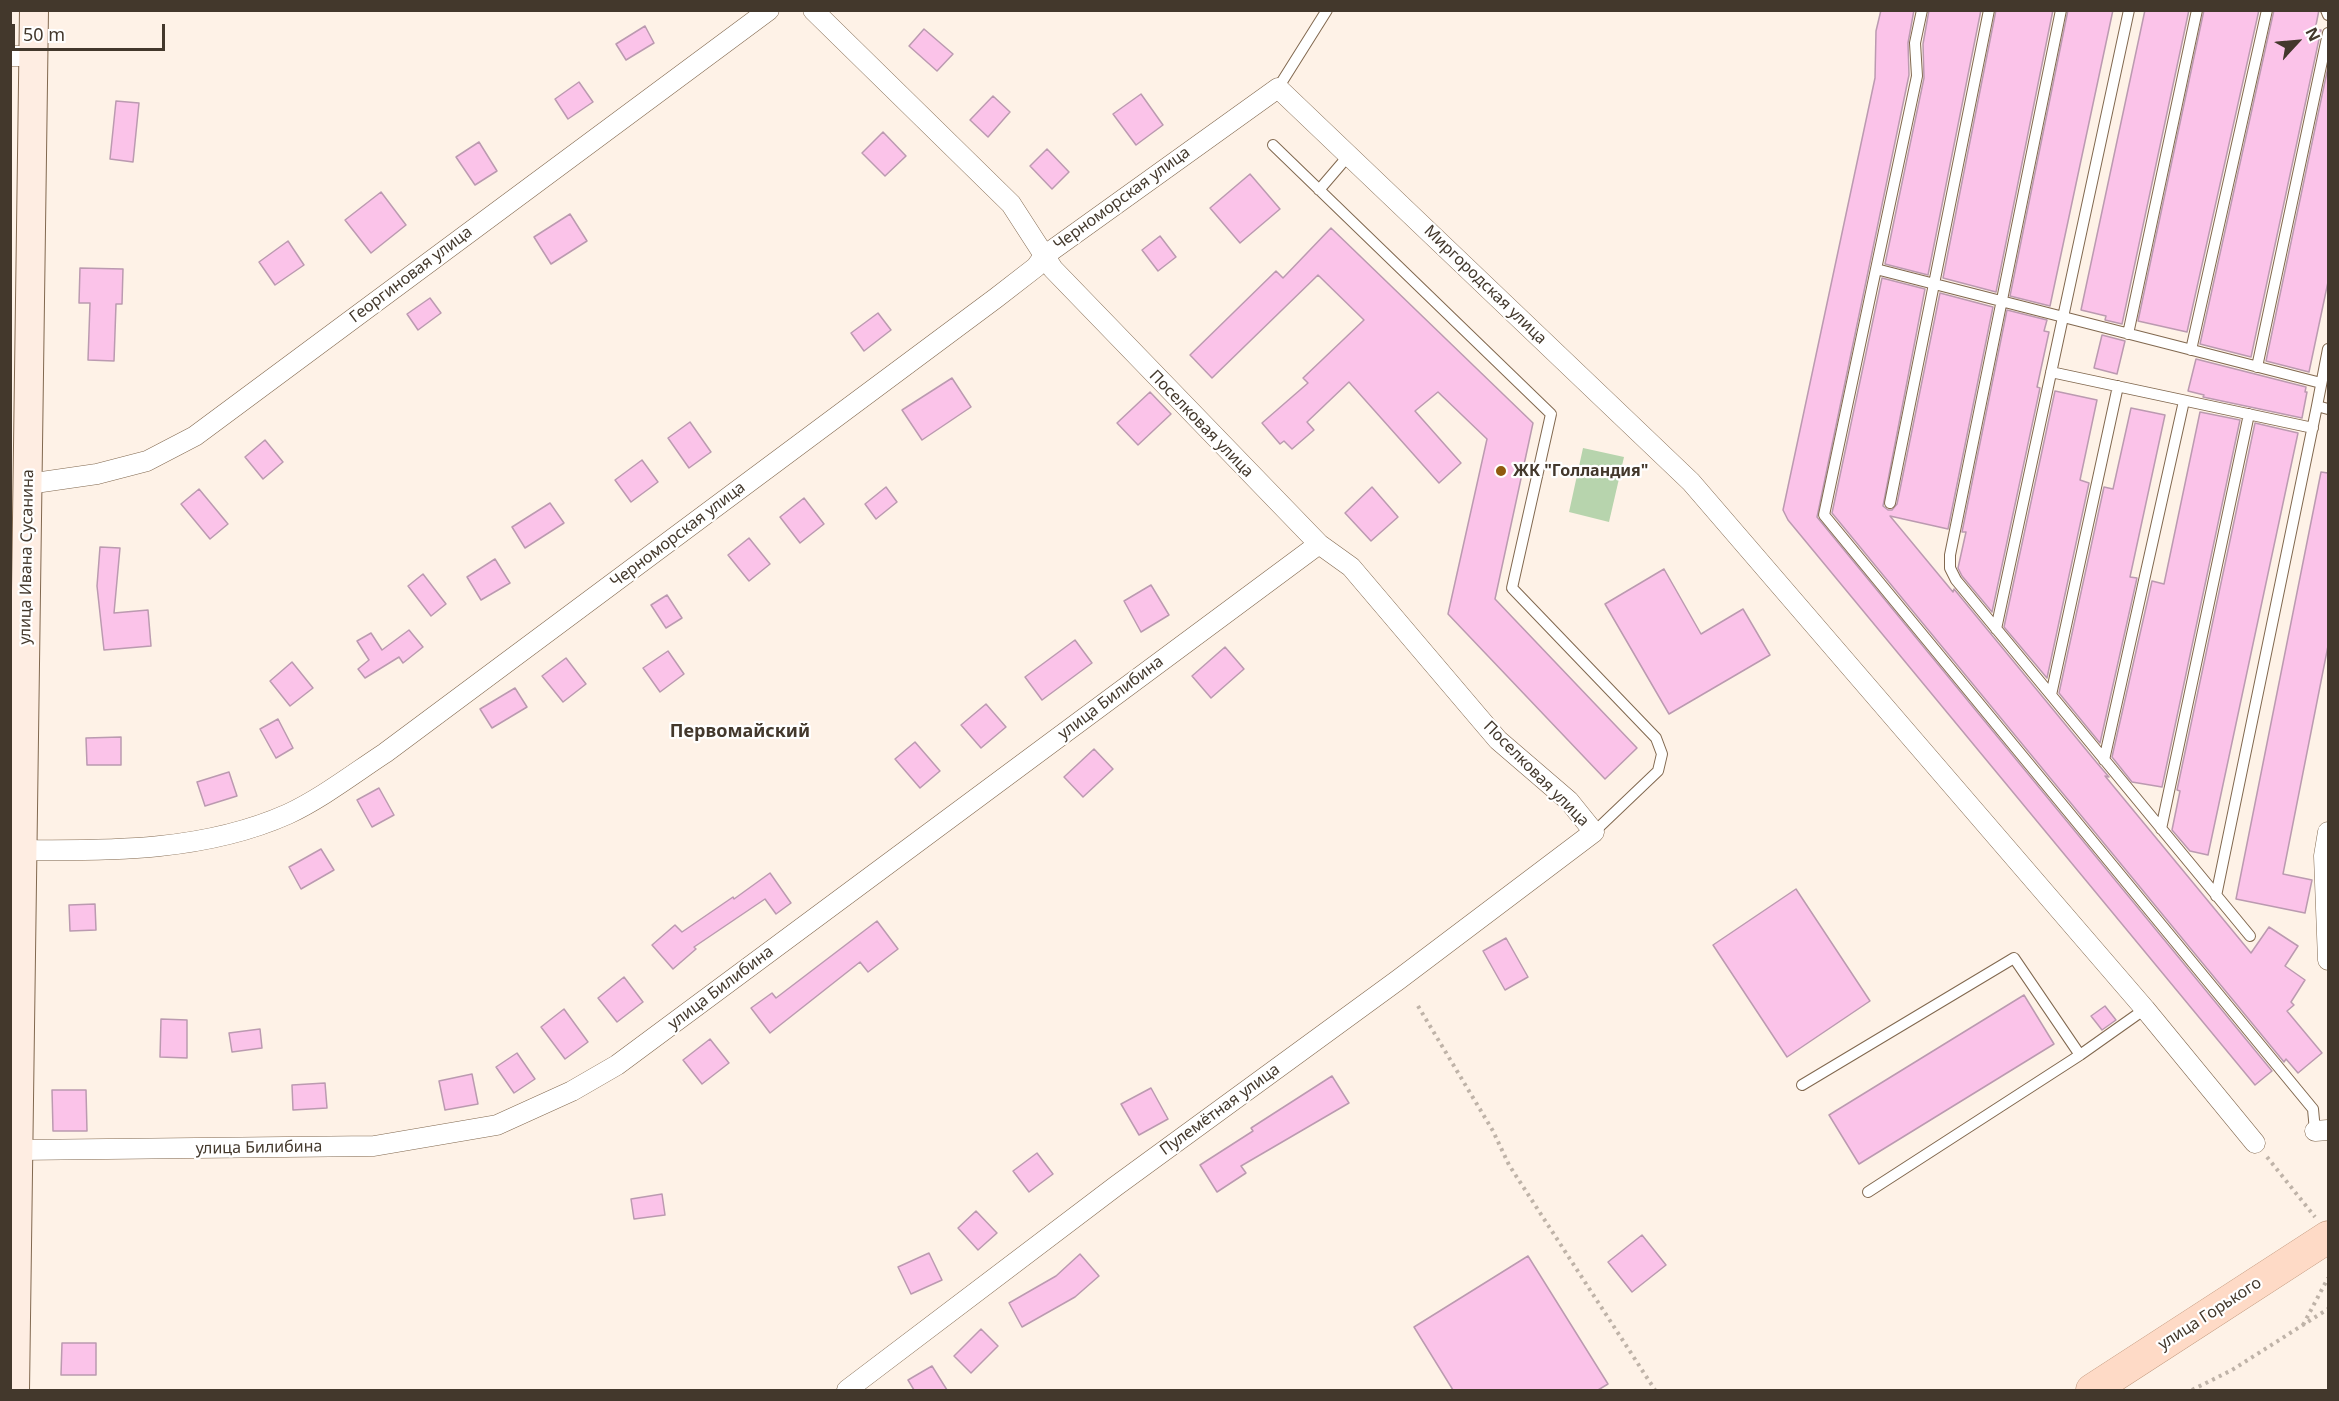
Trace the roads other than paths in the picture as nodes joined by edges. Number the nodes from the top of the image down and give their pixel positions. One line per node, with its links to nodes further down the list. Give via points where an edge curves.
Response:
1 (34, 10): 14 (street, улица Ивана Сусанина)
2 (769, 10): 36 (street, Георгиновая улица, via 195,436 147,461 97,474)
3 (813, 10): 19 (street, Поселковая улица, via 1011,204)
4 (1327, 10): 15 (lane)
5 (1922, 10): 20 (lane, via 1915,43 1917,76)
6 (1989, 10): 21 (lane)
7 (2061, 10): 22 (lane)
8 (2129, 10): 23 (lane)
9 (2197, 10): 24 (lane)
10 (2267, 10): 26 (lane)
11 (2326, 10): 12 (lane)
12 (2328, 15)
13 (2328, 33): 27 (lane)
14 (22, 56): 36 (street, улица Ивана Сусанина)
15 (1278, 87): 17 (street, Миргородская улица); 19 (street, Черноморская улица)
16 (1273, 146): 18 (lane)
17 (1349, 155): 18 (lane); 50 (street, Миргородская улица, via 1692,482)
18 (1319, 190): 44 (lane, via 1551,414 1512,588 1656,738 1662,754 1658,771)
19 (1044, 256): 38 (street, Поселковая улица); 46 (street, Черноморская улица, via 1036,267 996,298 394,746 289,813 239,832 178,844 92,851)
20 (1876, 269): 21 (lane); 53 (lane, via 1824,516 2313,1109)
21 (1934, 284): 22 (lane); 37 (lane)
22 (2002, 302): 23 (lane); 39 (lane, via 1950,555 1950,568 1956,580)
23 (2063, 317): 24 (lane); 28 (lane)
24 (2128, 334): 26 (lane)
25 (2328, 349): 29 (lane)
26 (2192, 350): 27 (lane)
27 (2257, 367): 29 (lane)
28 (2051, 372): 30 (lane); 39 (lane)
29 (2321, 383): 32 (lane)
30 (2118, 386): 31 (lane); 40 (lane)
31 (2184, 401): 34 (lane); 41 (lane)
32 (2317, 406): 33 (lane); 35 (lane)
33 (2328, 409)
34 (2249, 414): 35 (lane); 43 (lane)
35 (2313, 428): 47 (lane)
36 (28, 484): 42 (street, улица Ивана Сусанина)
37 (1890, 503)
38 (1319, 544): 44 (street, Поселковая улица, via 1351,567 1498,740 1569,801); 55 (street, улица Билибина, via 617,1065 572,1091 497,1125 374,1146)
39 (1996, 629): 40 (lane)
40 (2050, 695): 41 (lane)
41 (2104, 760): 43 (lane)
42 (17, 770): 46 (street, улица Ивана Сусанина)
43 (2161, 829): 47 (lane)
44 (1594, 832): 59 (street, Пулемётная улица)
45 (2328, 832): 49 (street, via 2324,856)
46 (22, 850): 55 (street, улица Ивана Сусанина)
47 (2216, 896): 48 (lane)
48 (2250, 936)
49 (2328, 960)
50 (2145, 1009): 51 (lane); 54 (street, Миргородская улица)
51 (2080, 1055): 52 (lane, via 2013,958); 56 (lane)
52 (1802, 1084)
53 (2322, 1130)
54 (2255, 1143)
55 (18, 1150): 58 (street, улица Ивана Сусанина)
56 (1868, 1192)
57 (2325, 1231): 60 (main road, улица Горького)
58 (15, 1390)
59 (847, 1390)
60 (2092, 1390)

